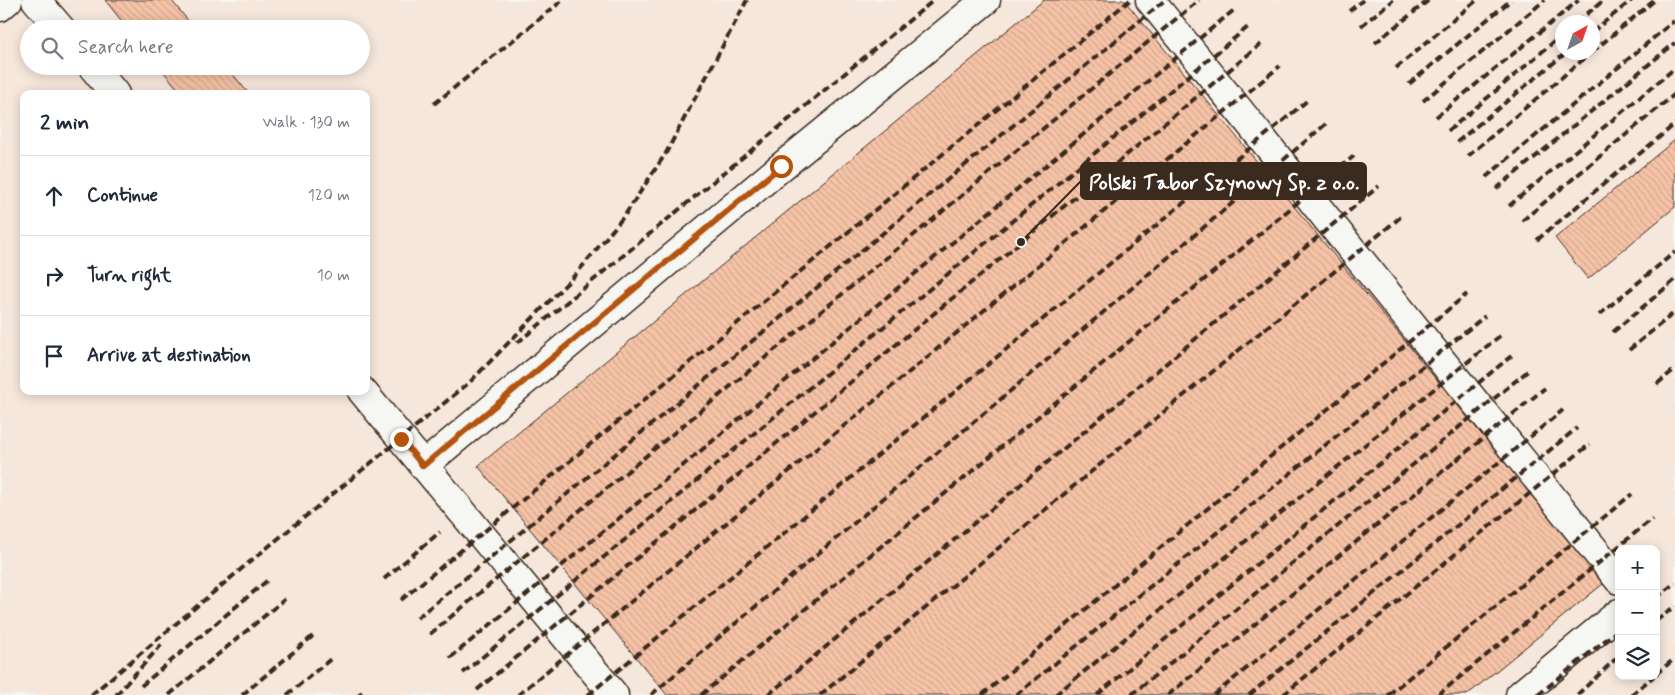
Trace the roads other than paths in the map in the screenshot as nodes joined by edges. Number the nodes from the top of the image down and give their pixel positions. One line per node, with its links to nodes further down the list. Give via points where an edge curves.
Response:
1 (8, 0): 5 (lane)
2 (36, 0): 6 (lane)
3 (986, 0): 10 (lane, via 781,166)
4 (1150, 0): 11 (lane)
5 (0, 7)
6 (53, 20)
7 (99, 75): 8 (lane)
8 (112, 90)
9 (365, 395): 10 (lane)
10 (423, 466): 13 (lane)
11 (1615, 575)
12 (1615, 616): 14 (lane)
13 (614, 695)
14 (1520, 695)

